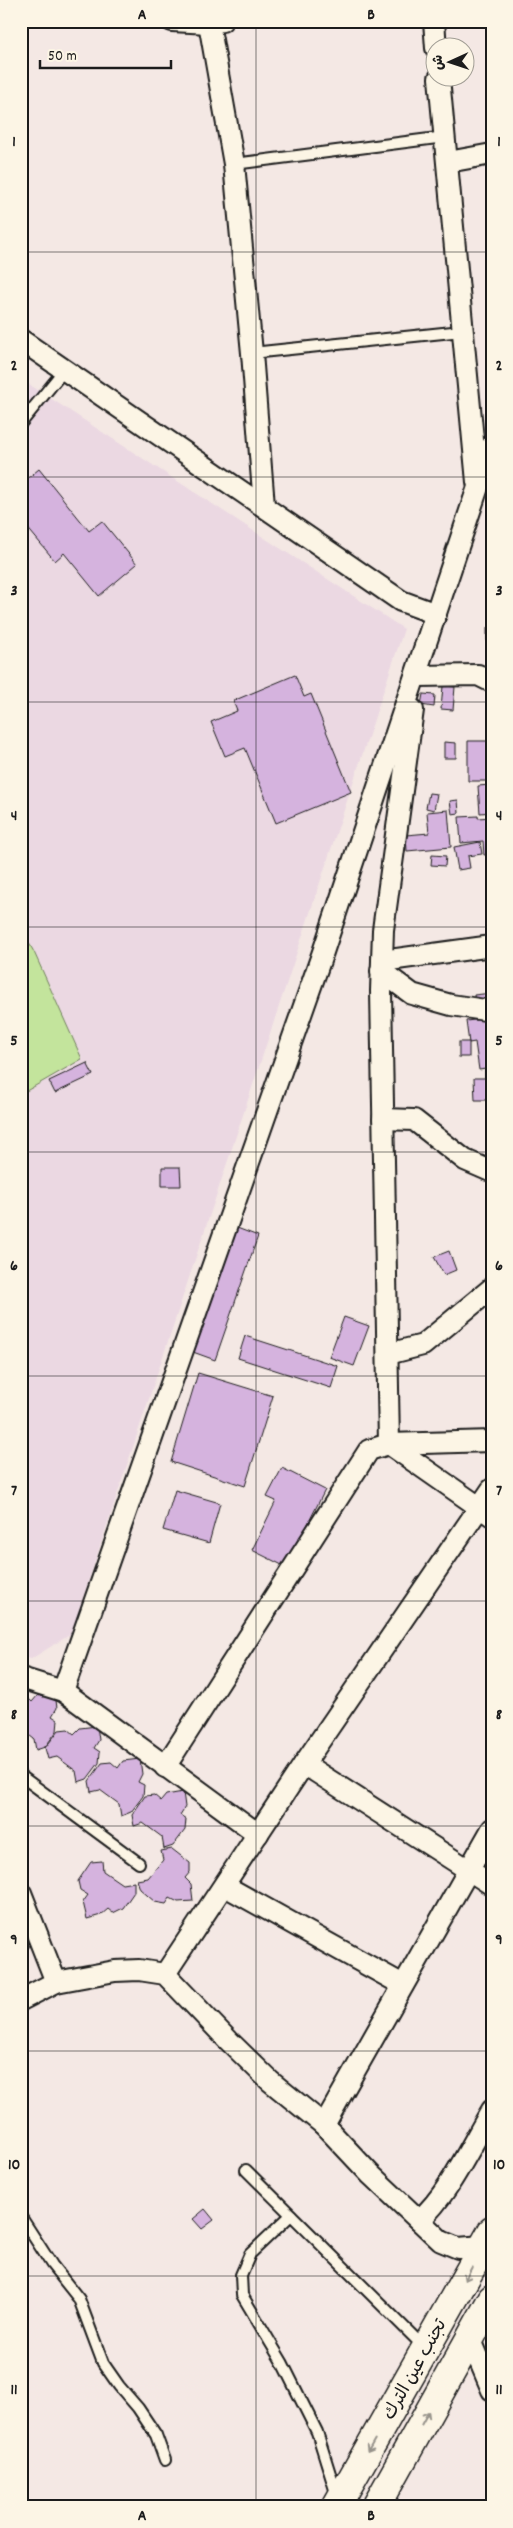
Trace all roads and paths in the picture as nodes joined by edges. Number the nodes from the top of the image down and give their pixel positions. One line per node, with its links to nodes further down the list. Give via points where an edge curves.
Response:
1 (172, 21): 3 (street)
2 (434, 21): 4 (street)
3 (215, 22): 9 (street)
4 (435, 38)
5 (440, 88): 6 (street)
6 (445, 137): 8 (street); 9 (lane)
7 (492, 154): 8 (street)
8 (448, 162): 10 (street)
9 (234, 164): 12 (street)
10 (462, 331): 12 (lane); 15 (street)
11 (21, 340): 13 (street)
12 (252, 353): 19 (street)
13 (65, 370): 14 (lane); 19 (street)
14 (21, 422)
15 (471, 424): 16 (street); 18 (street)
16 (492, 434)
17 (492, 445): 18 (street)
18 (477, 489): 20 (street)
19 (264, 506): 20 (street, via 401,601)
20 (436, 614): 21 (street)
21 (420, 666): 22 (street, via 478,675); 24 (street, via 392,858); 35 (street, via 323,952)
22 (492, 682)
23 (492, 946): 24 (street)
24 (382, 966): 25 (street, via 412,994 451,1005); 26 (street)
25 (492, 1011)
26 (383, 1119): 27 (street, via 414,1120 466,1160 488,1170); 29 (street)
27 (492, 1168)
28 (492, 1288): 29 (street, via 422,1345)
29 (388, 1354): 31 (street)
30 (492, 1441): 31 (street)
31 (389, 1444): 33 (street); 37 (street, via 369,1450)
32 (492, 1489): 33 (street)
33 (486, 1512): 36 (street)
34 (21, 1678): 35 (street)
35 (62, 1691): 37 (street)
36 (304, 1764): 40 (street); 42 (street)
37 (165, 1767): 40 (street)
38 (21, 1776): 41 (lane)
39 (492, 1829): 42 (street)
40 (258, 1834): 44 (street)
41 (139, 1863)
42 (468, 1871): 43 (street); 48 (street)
43 (492, 1885)
44 (225, 1886): 46 (street); 48 (street)
45 (21, 1893): 47 (street)
46 (165, 1974): 47 (street, via 115,1971); 51 (street, via 242,2054)
47 (56, 1982): 49 (street)
48 (403, 1985): 51 (street)
49 (21, 2000)
50 (492, 2110): 55 (street, via 440,2196)
51 (324, 2125): 55 (street)
52 (246, 2170): 53 (lane)
53 (291, 2215): 59 (lane); 62 (lane, via 250,2254 241,2275 242,2295 282,2362 317,2432)
54 (21, 2217): 61 (lane, via 52,2265 80,2299 103,2363 156,2434)
55 (419, 2220): 56 (street, via 450,2246 458,2248)
56 (488, 2238): 59 (highway, تجنب عين الترك, one-way to 59)
57 (492, 2299): 58 (highway, تجنب عين الترك)
58 (481, 2345): 60 (street); 63 (highway, تجنب عين الترك, one-way to 58)
59 (426, 2349): 62 (highway, تجنب عين الترك, one-way to 62)
60 (492, 2390)
61 (164, 2460)
62 (338, 2504)
63 (376, 2507)

